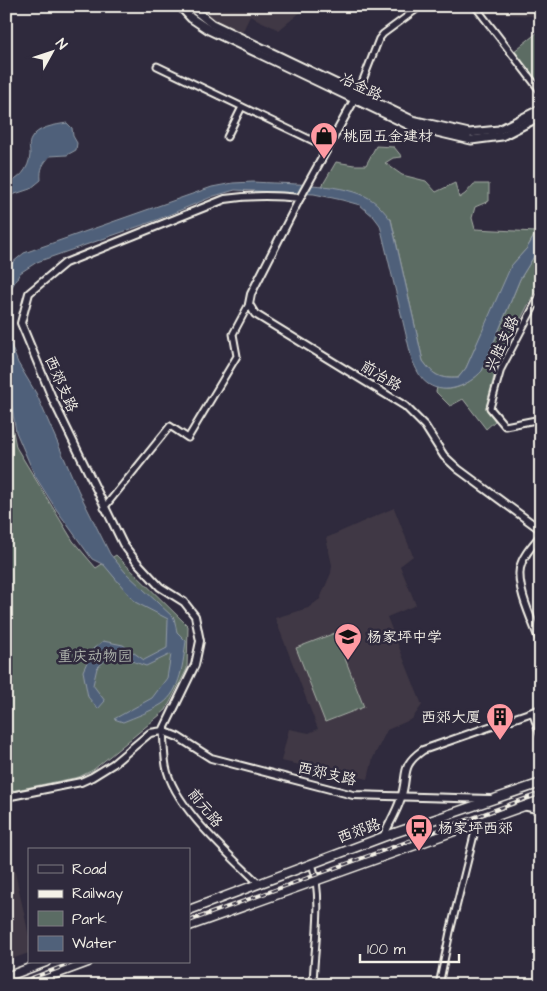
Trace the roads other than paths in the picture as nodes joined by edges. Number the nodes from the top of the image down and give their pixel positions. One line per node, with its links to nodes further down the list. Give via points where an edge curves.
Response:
1 (180, 6): 7 (main road, 冶金路, via 209,30)
2 (190, 6): 7 (main road, 冶金路, via 212,24)
3 (421, 6): 7 (street, via 379,39)
4 (475, 6): 6 (street)
5 (157, 66): 8 (street)
6 (541, 92)
7 (356, 96): 9 (main road, 冶金路, via 412,120 469,133 499,130); 10 (main road, 冶金路, via 411,126 470,140 502,136); 12 (street)
8 (242, 107): 11 (street); 12 (street)
9 (541, 109)
10 (541, 116)
11 (227, 137)
12 (328, 148): 13 (street)
13 (300, 198): 15 (street, via 251,294); 17 (street, 西郊支路, via 271,195 225,199 64,263 28,293 21,323)
14 (541, 293): 16 (street, 兴胜支路, via 501,369 490,408 504,426)
15 (249, 304): 17 (street, via 234,334 237,356 188,438 170,426); 18 (street, 前冶路, via 255,314 405,406 425,426 444,456)
16 (541, 419)
17 (104, 508): 23 (street, 西郊支路, via 136,561 160,587 184,602 195,616 200,642 195,665)
18 (541, 530)
19 (541, 535): 20 (street, via 526,553 520,568 520,586)
20 (541, 644)
21 (541, 709): 22 (street)
22 (532, 712): 24 (street); 27 (street, via 424,750 412,758 406,769)
23 (163, 731): 26 (street, via 150,733 113,764 81,782); 27 (street, 西郊支路, via 211,758 353,795); 36 (street, 前元路, via 166,767 178,797)
24 (541, 737)
25 (541, 783): 28 (main road, 西郊路)
26 (6, 797)
27 (402, 797): 28 (street, 西郊支路); 33 (street)
28 (496, 799): 33 (main road, 西郊路)
29 (541, 800): 30 (main road)
30 (522, 806): 31 (street); 32 (main road)
31 (541, 810)
32 (477, 822): 35 (main road); 44 (street)
33 (383, 837): 34 (main road, 西郊路)
34 (312, 864): 35 (street); 36 (main road, 西郊路)
35 (317, 880): 38 (main road); 43 (street)
36 (258, 884): 37 (main road, 西郊路)
37 (190, 910)
38 (190, 926)
39 (41, 964): 41 (main road)
40 (83, 964): 42 (main road)
41 (6, 977)
42 (26, 985)
43 (313, 985)
44 (439, 985)

